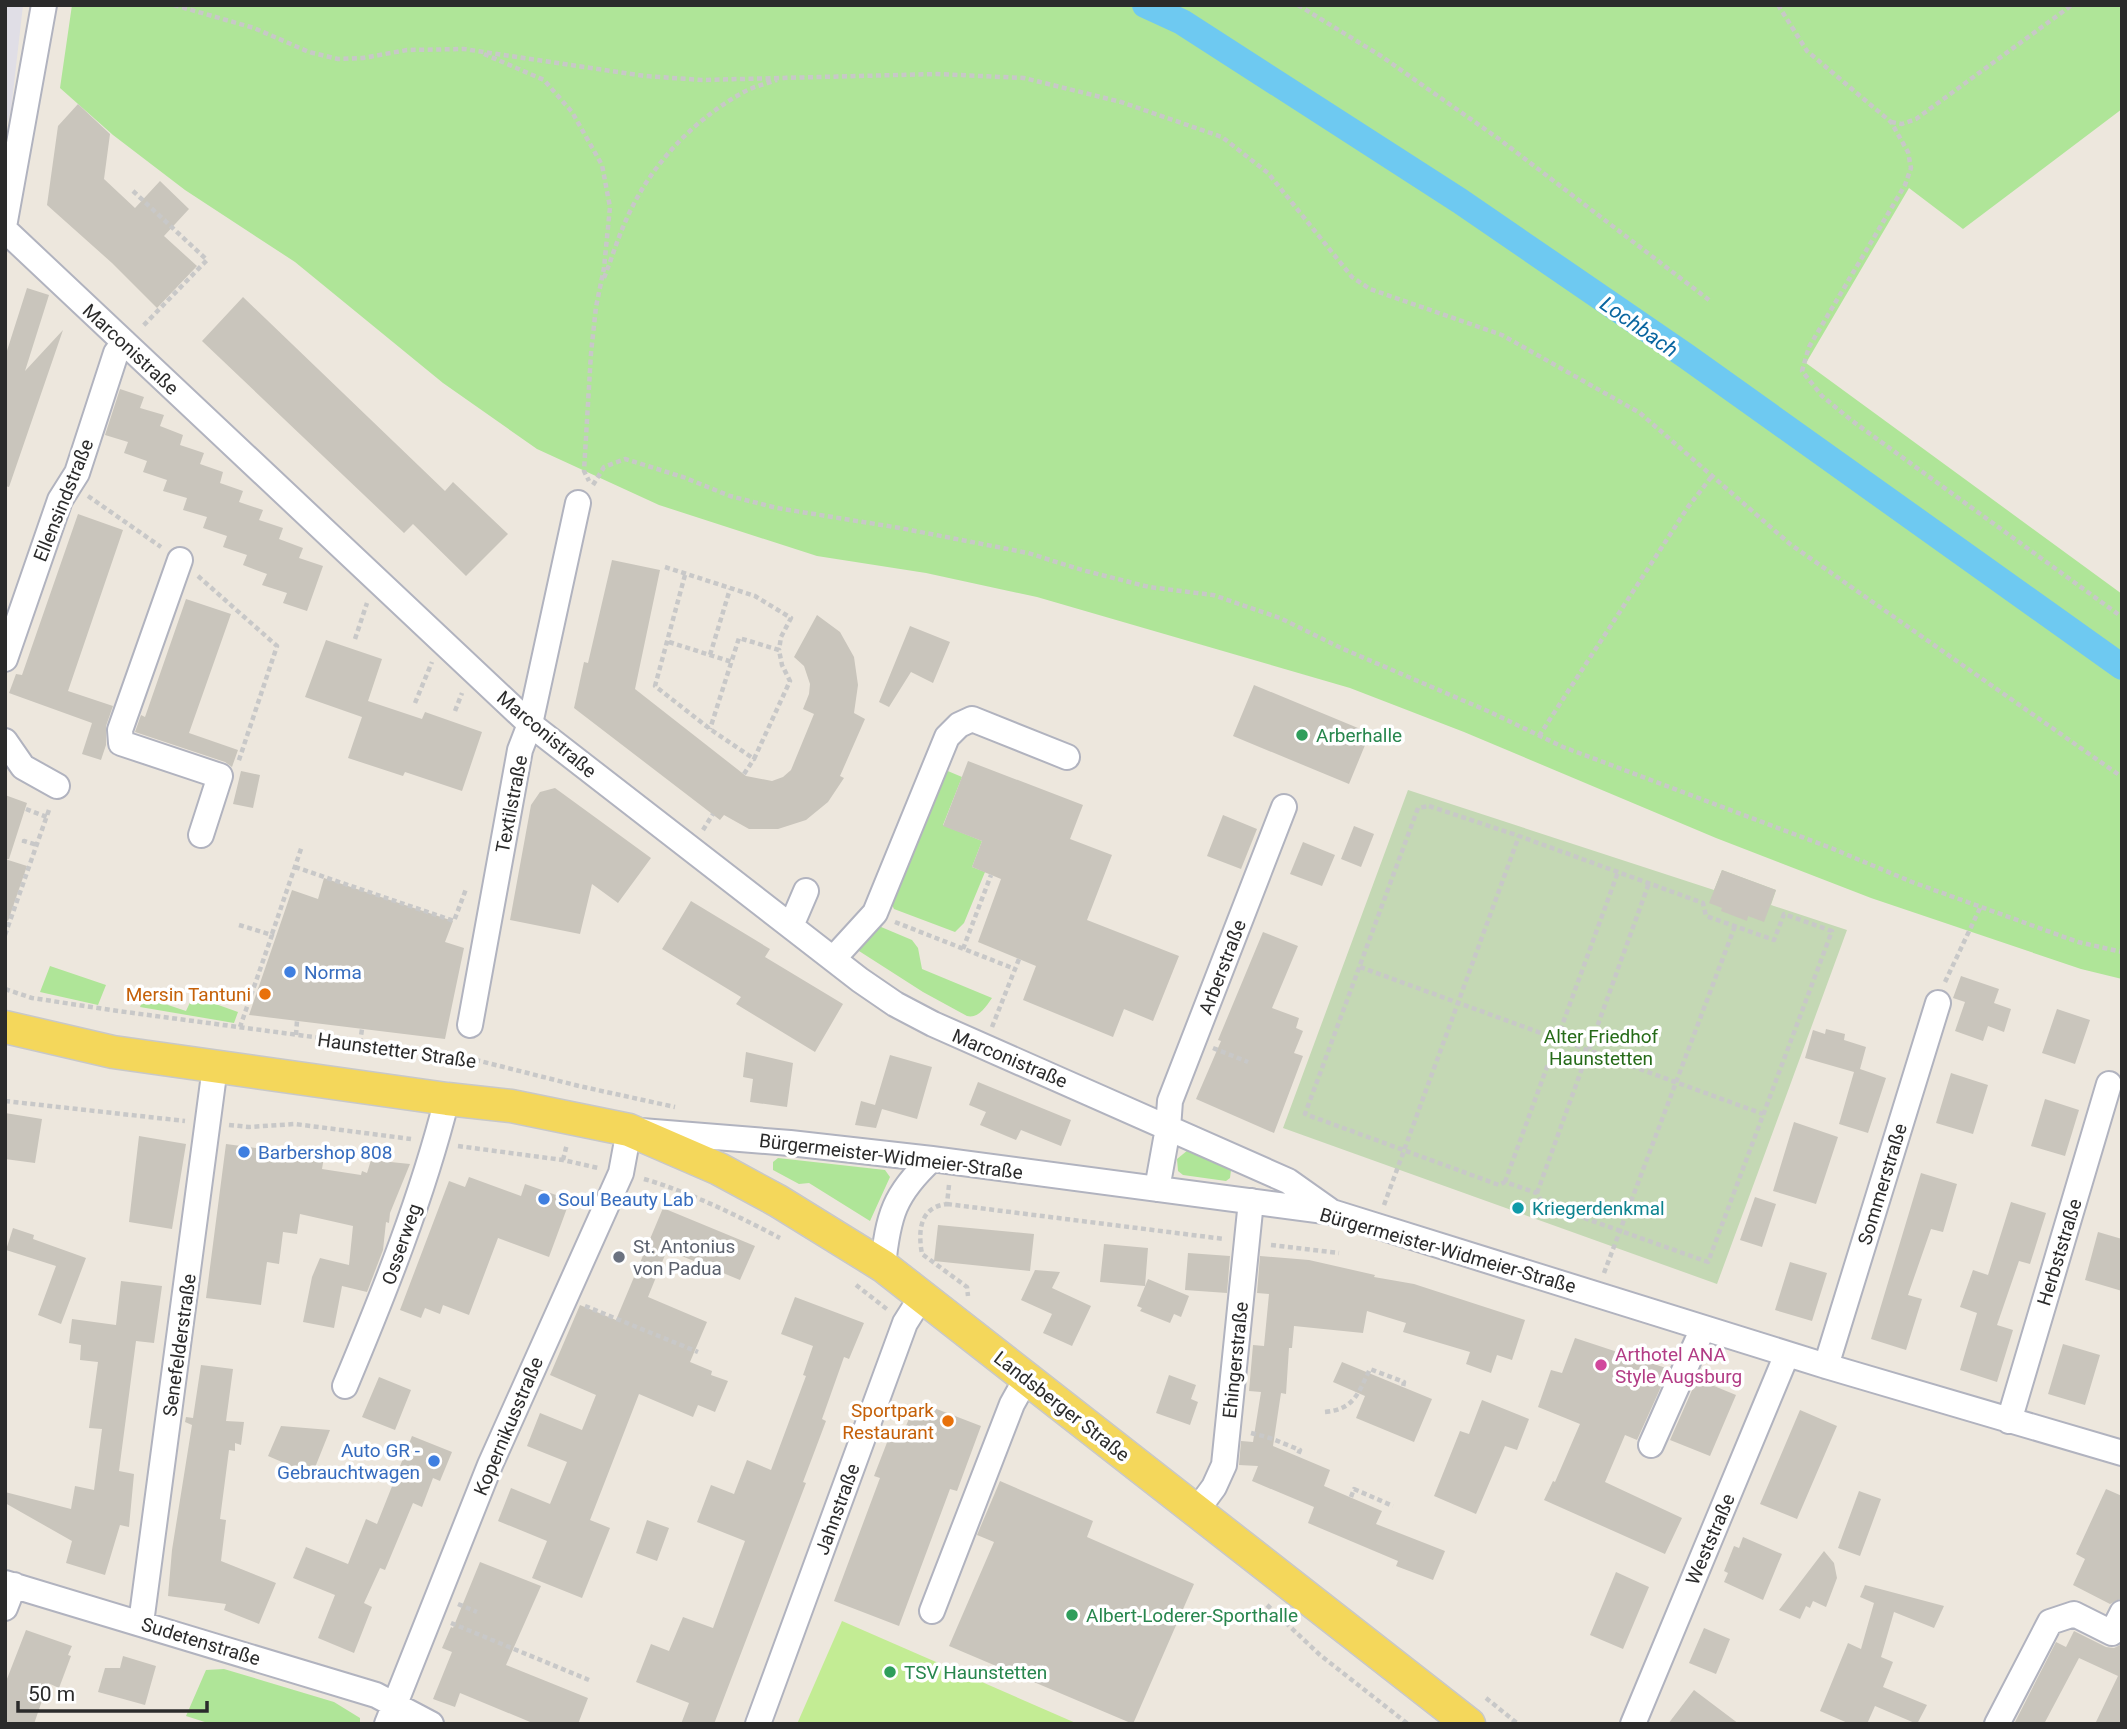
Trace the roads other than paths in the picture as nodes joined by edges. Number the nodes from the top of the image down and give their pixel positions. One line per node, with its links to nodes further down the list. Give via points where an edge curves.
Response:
1 (44, 5): 2 (street)
2 (5, 221)
3 (5, 230): 4 (street, Marconistraße)
4 (124, 342): 7 (street, Ellensindstraße, via 116,353 76,473 60,500); 8 (street, Marconistraße)
5 (578, 503): 8 (street, Textilstraße)
6 (180, 561): 13 (street, via 120,730 121,743 220,776)
7 (5, 659)
8 (530, 724): 15 (street, Marconistraße); 18 (street, Textilstraße, via 520,750)
9 (6, 744): 11 (street, via 23,767)
10 (1067, 757): 16 (street, via 972,719 959,725 947,737 875,914)
11 (57, 786)
12 (1284, 807): 23 (street, Arberstraße, via 1170,1101)
13 (201, 835)
14 (806, 891): 15 (street)
15 (791, 926): 16 (street, Marconistraße)
16 (833, 959): 23 (street, Marconistraße, via 895,1004)
17 (1938, 1003): 33 (street, Sommerstraße)
18 (470, 1025)
19 (5, 1027): 20 (main road, Haunstetter Straße, via 113,1052)
20 (215, 1067): 22 (main road, Haunstetter Straße); 43 (street, Senefelderstraße)
21 (2109, 1084): 36 (street, Herbststraße)
22 (447, 1099): 24 (main road, Haunstetter Straße, via 512,1106); 35 (street, Osserweg, via 382,1297)
23 (1168, 1128): 26 (street); 28 (street, Marconistraße, via 1288,1181)
24 (629, 1130): 25 (street, Bürgermeister-Widmeier-Straße); 29 (main road, Landsberger Straße, via 778,1200); 44 (street, Kopernikusstraße, via 621,1173 490,1465)
25 (942, 1160): 26 (street, Bürgermeister-Widmeier-Straße); 29 (street, via 912,1177 894,1205)
26 (1157, 1189): 27 (street, Bürgermeister-Widmeier-Straße)
27 (1251, 1201): 28 (street, Bürgermeister-Widmeier-Straße); 39 (street, Ehingerstraße, via 1224,1465)
28 (1332, 1212): 31 (street, Bürgermeister-Widmeier-Straße)
29 (883, 1266): 30 (main road, Landsberger Straße)
30 (922, 1296): 34 (main road, Landsberger Straße); 46 (street, Jahnstraße, via 905,1323)
31 (1703, 1328): 32 (street, Bürgermeister-Widmeier-Straße); 37 (street)
32 (1787, 1354): 33 (street, Bürgermeister-Widmeier-Straße); 48 (street, Weststraße)
33 (1826, 1366): 36 (street, Bürgermeister-Widmeier-Straße)
34 (1026, 1378): 39 (main road, Landsberger Straße); 41 (street)
35 (345, 1386)
36 (2009, 1421): 38 (street, Bürgermeister-Widmeier-Straße)
37 (1651, 1445)
38 (2122, 1453)
39 (1197, 1510): 47 (main road, Landsberger Straße)
40 (8, 1592): 43 (street, Sudetenstraße)
41 (932, 1611)
42 (2122, 1614): 49 (street, via 2112,1633 2074,1614 2050,1622)
43 (141, 1623): 44 (street, Sudetenstraße, via 363,1691)
44 (391, 1714): 45 (street, Sudetenstraße)
45 (432, 1724)
46 (758, 1724)
47 (1469, 1724)
48 (1633, 1724)
49 (1997, 1724)

